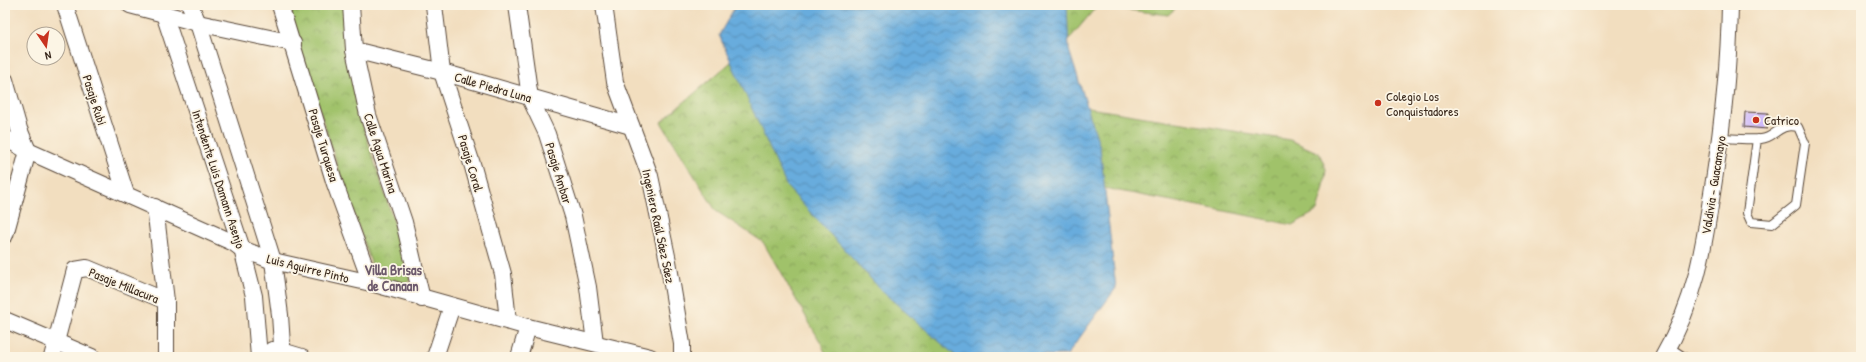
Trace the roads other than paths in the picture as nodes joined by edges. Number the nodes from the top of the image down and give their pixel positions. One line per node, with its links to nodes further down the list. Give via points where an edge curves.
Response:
1 (65, 5): 22 (street, Pasaje Rubi)
2 (130, 5): 10 (street)
3 (190, 5): 11 (street, Intendente Luis Damann Asenjo)
4 (280, 5): 12 (street, Pasaje Turquesa)
5 (351, 5): 13 (street, Calle Agua Marina)
6 (434, 5): 14 (street, Pasaje Coral)
7 (517, 5): 16 (street, Pasaje Ambar)
8 (604, 5): 17 (street, Ingeniero Raúl Sáez Sáez, via 615,82)
9 (1730, 5): 19 (street, Valdivia - Guacamayo, via 1727,72)
10 (162, 9): 11 (street); 25 (street, Intendente Luis Damann Asenjo)
11 (198, 23): 12 (street); 26 (street, Intendente Luis Damann Asenjo)
12 (293, 43): 27 (street, Pasaje Turquesa, via 335,184)
13 (354, 50): 14 (street, Calle Piedra Luna); 28 (street, Calle Agua Marina, via 368,115 404,222)
14 (442, 72): 16 (street, Calle Piedra Luna); 32 (street, Pasaje Coral, via 473,167 503,274)
15 (5, 80): 21 (street)
16 (530, 98): 17 (street, Calle Piedra Luna); 35 (street, Pasaje Ambar, via 547,134 573,216 588,286)
17 (631, 126): 46 (street, Ingeniero Raúl Sáez Sáez, via 650,176 668,261)
18 (5, 138): 21 (street, Luis Aguirre Pinto)
19 (1720, 138): 20 (lane); 36 (street, Valdivia - Guacamayo, via 1696,281 1684,315)
20 (1757, 139): 20 (lane, via 1763,139 1788,125 1798,127 1805,143 1796,205 1772,224 1751,222 1747,213)
21 (28, 151): 22 (street, Luis Aguirre Pinto); 24 (street)
22 (126, 194): 23 (street, Luis Aguirre Pinto)
23 (155, 207): 25 (street, Luis Aguirre Pinto); 29 (street)
24 (5, 235)
25 (242, 249): 26 (street, Luis Aguirre Pinto); 37 (street, Intendente Luis Damann Asenjo, via 254,296)
26 (273, 261): 27 (street, Luis Aguirre Pinto); 38 (street, Intendente Luis Damann Asenjo, via 280,308)
27 (372, 283): 28 (street, Luis Aguirre Pinto)
28 (422, 298): 30 (street, Luis Aguirre Pinto)
29 (166, 301): 34 (street, Pasaje Millacura, via 87,268 75,270); 41 (street)
30 (452, 306): 32 (street, Luis Aguirre Pinto); 43 (street)
31 (5, 320): 34 (street)
32 (508, 321): 33 (street, Luis Aguirre Pinto)
33 (528, 327): 35 (street, Luis Aguirre Pinto); 44 (street)
34 (56, 341): 39 (street, Pasaje Millacura); 40 (street)
35 (595, 343): 45 (street, Luis Aguirre Pinto)
36 (1666, 352): 47 (lane)
37 (259, 353): 38 (street)
38 (281, 354): 42 (street)
39 (52, 357)
40 (92, 357)
41 (166, 357)
42 (302, 357)
43 (435, 357)
44 (519, 357)
45 (650, 357)
46 (682, 357)
47 (1684, 357)

